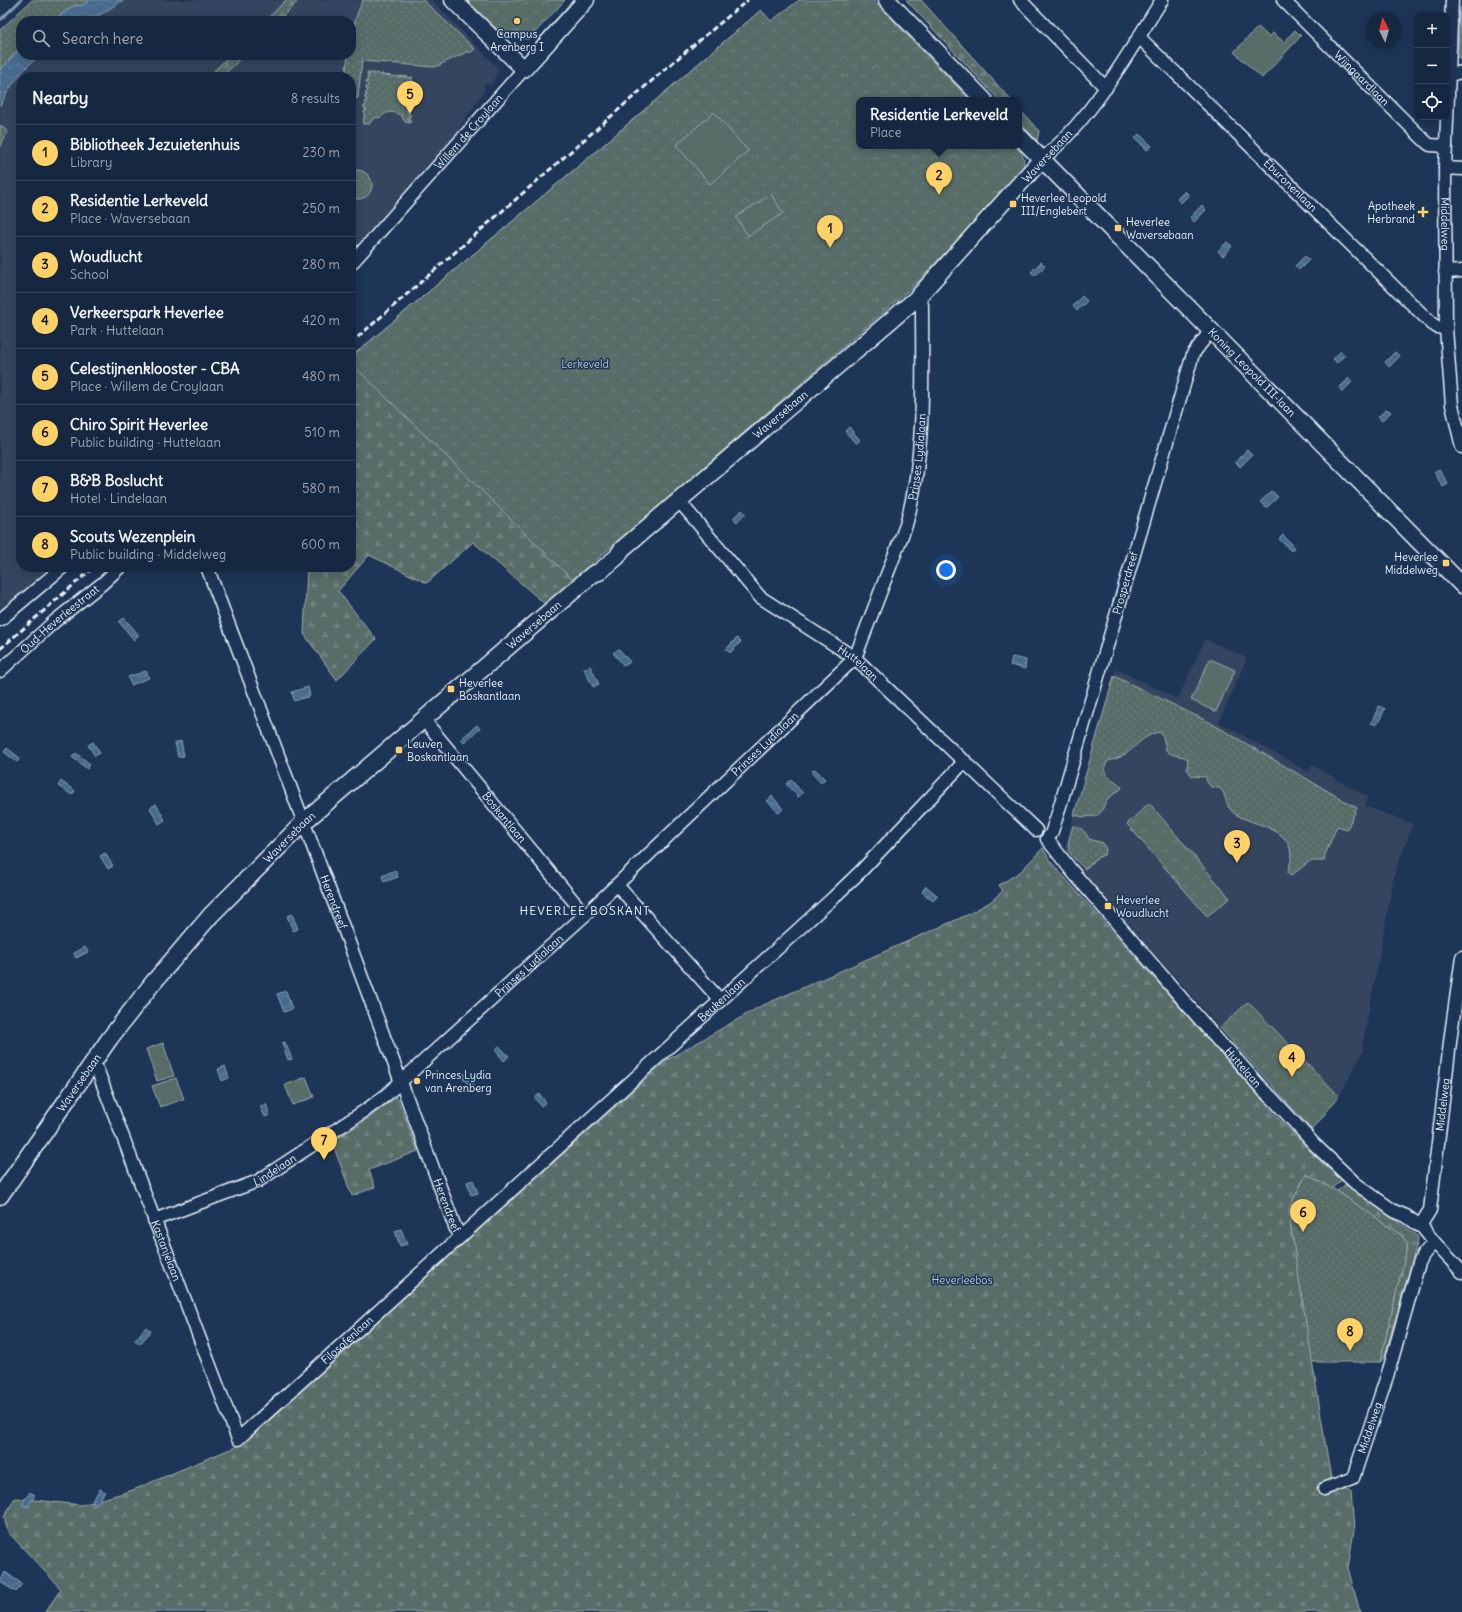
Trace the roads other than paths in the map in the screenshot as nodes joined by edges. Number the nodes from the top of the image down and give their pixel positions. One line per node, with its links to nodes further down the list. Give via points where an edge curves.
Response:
1 (453, 0): 10 (street)
2 (586, 0): 10 (street, Willem de Croylaan)
3 (887, 0): 15 (street)
4 (1020, 0): 14 (street)
5 (1162, 0): 8 (street, Waversebaan)
6 (1283, 0): 17 (street, Wijngaardlaan, via 1426,142 1430,145)
7 (1452, 0): 9 (street, Middelweg)
8 (1139, 37): 14 (street, Waversebaan); 26 (street, Eburonenlaan, via 1431,323)
9 (1450, 50)
10 (524, 69): 21 (street, Willem de Croylaan)
11 (1462, 72): 12 (street)
12 (1450, 75)
13 (1449, 84): 17 (street, Middelweg)
14 (1106, 88): 18 (street, Waversebaan, via 1077,124)
15 (981, 97)
16 (1022, 139): 18 (street, Koning Leopold III-laan)
17 (1446, 146): 19 (street, Middelweg)
18 (1042, 159): 24 (street, Waversebaan); 25 (street, Koning Leopold III-laan)
19 (1445, 168): 20 (street); 23 (street, Middelweg)
20 (1462, 169)
21 (356, 258)
22 (1462, 271): 23 (street)
23 (1445, 272): 26 (street, Middelweg)
24 (917, 298): 28 (street, Waversebaan); 34 (street, Prinses Lydialaan, via 922,305 922,416 919,455 910,509)
25 (1211, 330): 32 (street, Koning Leopold III-laan); 40 (street, Prosperdreef, via 1193,354 1057,816 1051,834)
26 (1446, 330): 27 (street, Middelweg, via 1452,405)
27 (1462, 447)
28 (679, 501): 34 (street, Huttelaan, via 760,597); 36 (street, Waversebaan, via 617,557 593,574)
29 (57, 572): 33 (street)
30 (115, 572): 35 (street, Oud-Heverleestraat)
31 (209, 572): 38 (street, Herendreef)
32 (1462, 585)
33 (0, 620)
34 (855, 658): 37 (street, Huttelaan); 41 (street, Prinses Lydialaan)
35 (0, 671)
36 (424, 720): 38 (street, Waversebaan); 42 (street, Boskantlaan)
37 (965, 761): 39 (street, Huttelaan); 44 (street, Beukenlaan, via 850,882)
38 (304, 822): 46 (street, Waversebaan, via 211,915 152,984); 47 (street, Herendreef)
39 (1036, 830)
40 (1046, 840): 50 (street, Huttelaan, via 1222,1046 1315,1145 1355,1183)
41 (617, 885): 42 (street, Prinses Lydialaan); 44 (street)
42 (585, 915): 47 (street, Prinses Lydialaan)
43 (1462, 957): 45 (street, Middelweg)
44 (720, 1000): 51 (street, Beukenlaan)
45 (1456, 1036): 50 (street, Middelweg, via 1430,1210)
46 (91, 1064): 48 (street, Waversebaan); 49 (street, Kastanjelaan, via 96,1068)
47 (401, 1082): 49 (street, Lindelaan, via 366,1110 258,1181); 51 (street, Herendreef, via 455,1227)
48 (0, 1196)
49 (154, 1220): 54 (street, Kastanjelaan)
50 (1420, 1226): 52 (street, Huttelaan)
51 (462, 1235): 54 (street, Filosofenlaan)
52 (1434, 1242): 53 (street, Huttelaan); 55 (street, Middelweg, via 1419,1264 1389,1370 1353,1478)
53 (1462, 1272)
54 (238, 1439)
55 (1324, 1489)

